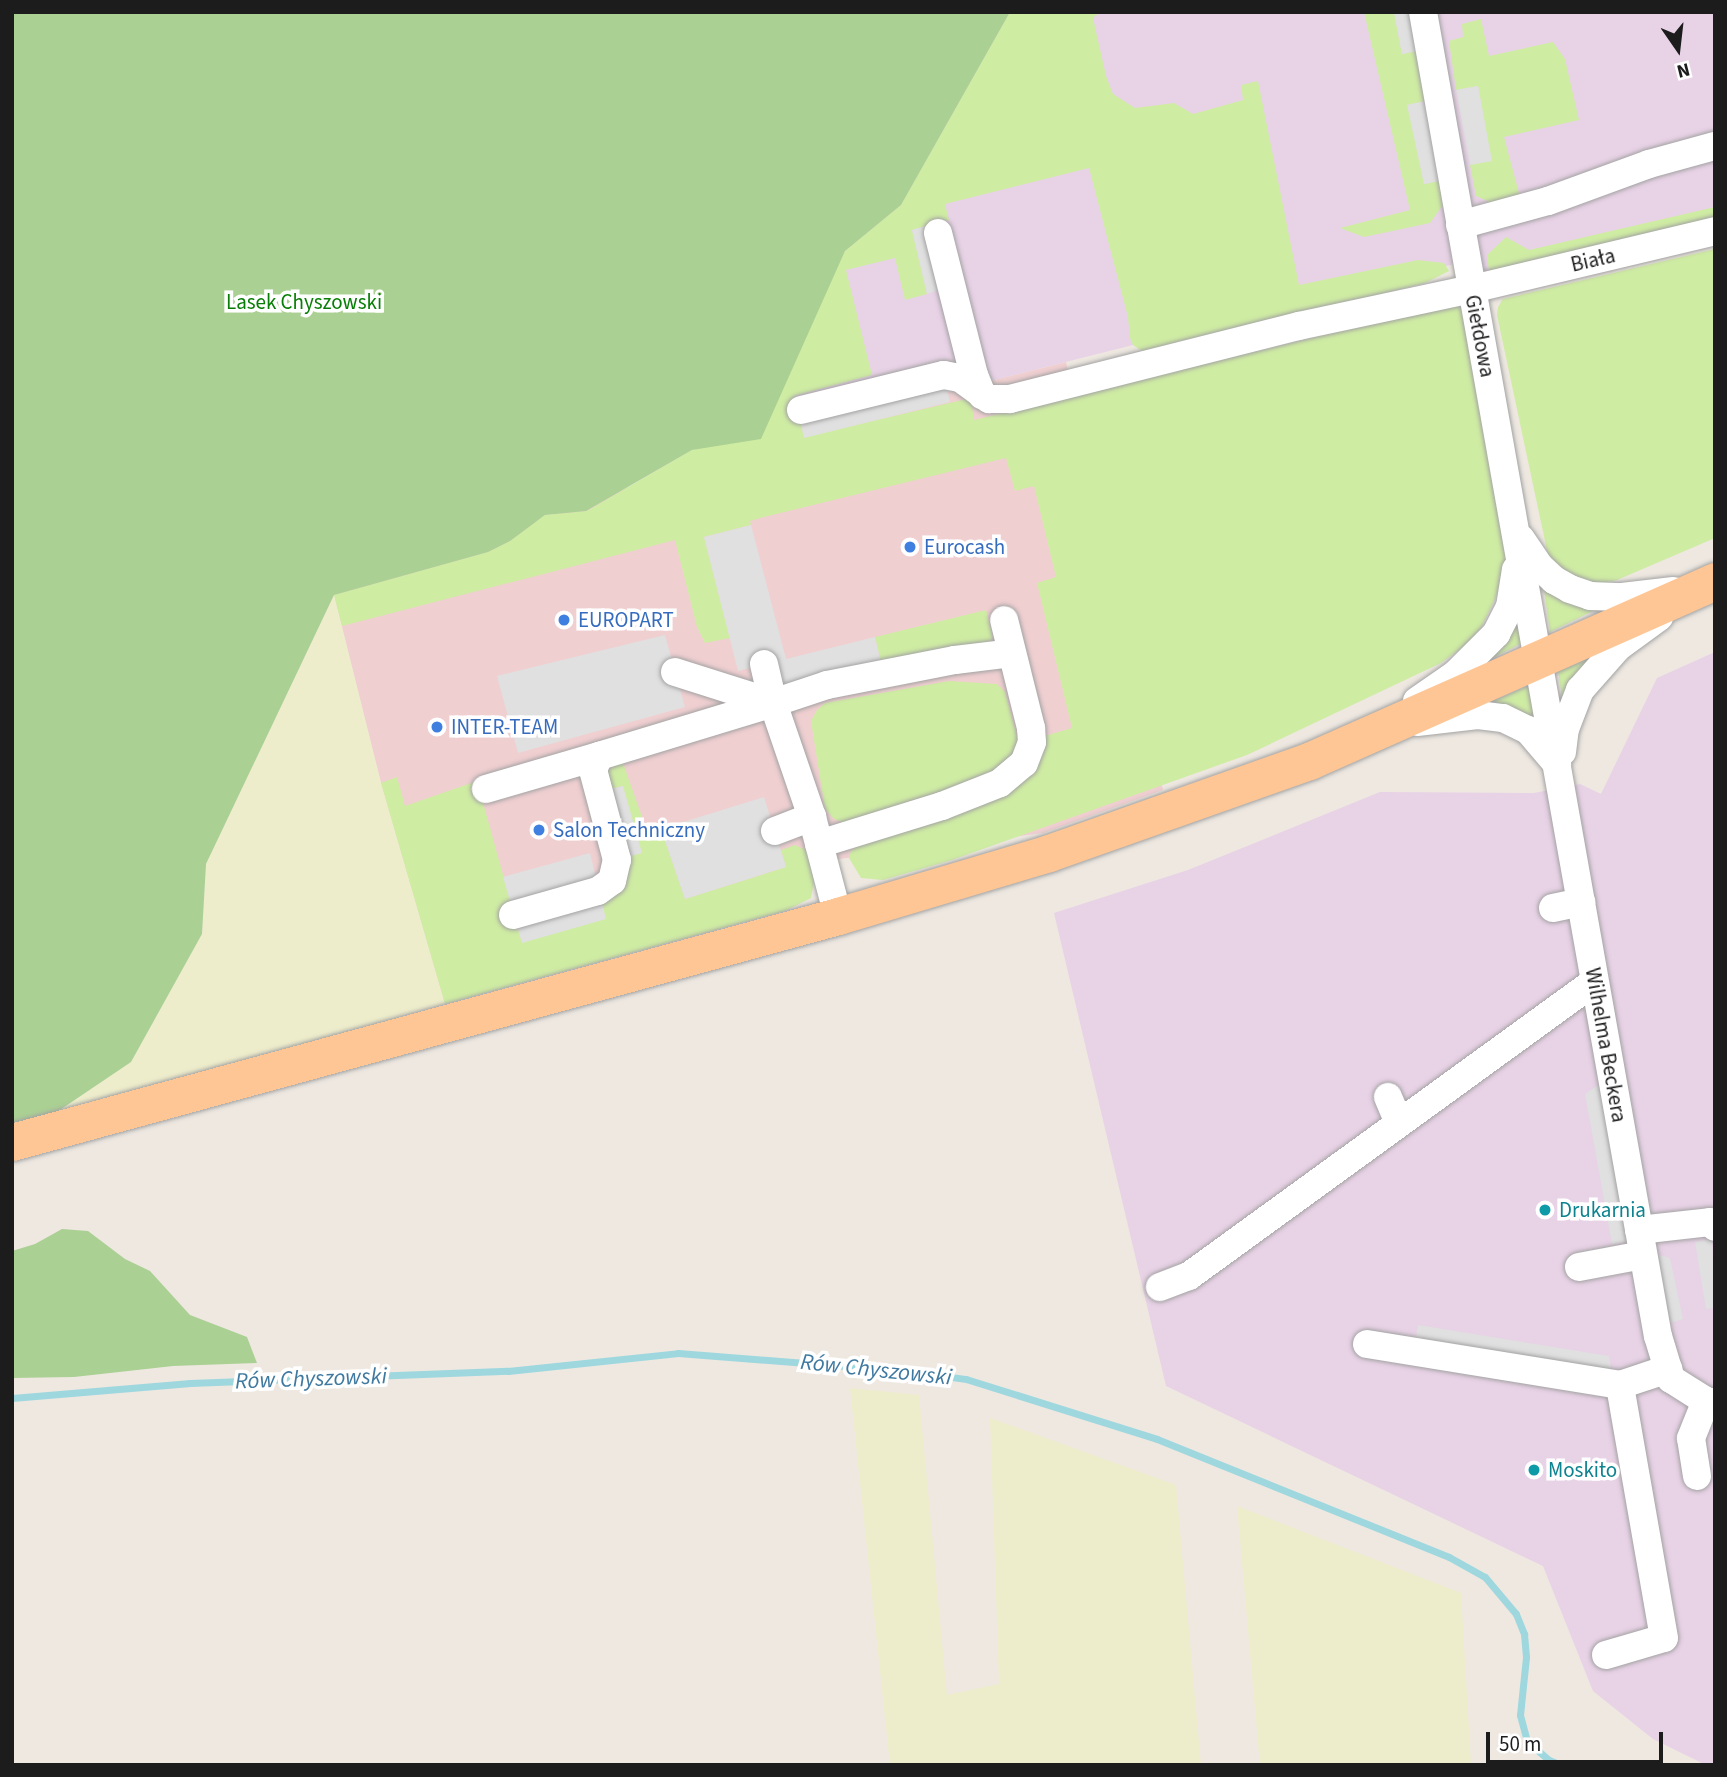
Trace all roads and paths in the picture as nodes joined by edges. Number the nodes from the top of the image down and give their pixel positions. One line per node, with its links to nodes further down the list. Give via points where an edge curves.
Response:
1 (1423, 12): 3 (street, Giełdowa)
2 (1715, 146): 3 (street)
3 (1460, 225): 6 (street, Giełdowa)
4 (1715, 231): 6 (street, Biała)
5 (938, 233): 7 (street)
6 (1472, 289): 7 (street, Biała, via 1299,326 1010,399); 9 (street, Giełdowa)
7 (982, 395): 8 (street, via 960,378 941,376)
8 (801, 410)
9 (1517, 534): 10 (street, via 1554,580 1590,596 1622,597); 13 (street, Giełdowa); 17 (street, via 1510,607 1496,634 1456,674)
10 (1706, 585): 13 (main road); 19 (street, via 1618,647 1597,668 1580,691 1565,729)
11 (1004, 620): 12 (street)
12 (1012, 653): 16 (street, via 827,685); 23 (street, via 1031,728 1032,742 1024,763 1000,783 981,791)
13 (1540, 659): 17 (main road); 19 (street, Wilhelma Beckera)
14 (764, 664): 16 (street)
15 (675, 672): 16 (street)
16 (773, 703): 18 (street); 21 (street)
17 (1384, 730): 19 (street, via 1431,719 1503,718 1528,730); 27 (main road, via 1213,798)
18 (599, 756): 20 (street); 26 (street, via 593,770 617,872 598,891)
19 (1559, 767): 24 (street, Wilhelma Beckera)
20 (486, 789)
21 (812, 817): 22 (street); 23 (street)
22 (775, 831)
23 (819, 845): 27 (street)
24 (1581, 902): 25 (street); 28 (street, Wilhelma Beckera)
25 (1553, 908)
26 (513, 915)
27 (838, 916): 31 (main road)
28 (1594, 982): 30 (street); 33 (street, Wilhelma Beckera)
29 (1388, 1097): 30 (street)
30 (1399, 1123): 35 (street, via 1189,1276)
31 (12, 1142)
32 (1715, 1227): 33 (street, via 1710,1222)
33 (1641, 1242): 34 (street); 37 (street, Wilhelma Beckera)
34 (1579, 1267)
35 (1160, 1287)
36 (1367, 1344): 38 (street)
37 (1668, 1369): 38 (street); 39 (street, Wilhelma Beckera, via 1671,1379)
38 (1620, 1385): 41 (street, via 1664,1638)
39 (1710, 1402): 40 (street, via 1691,1438)
40 (1697, 1476)
41 (1606, 1655)

